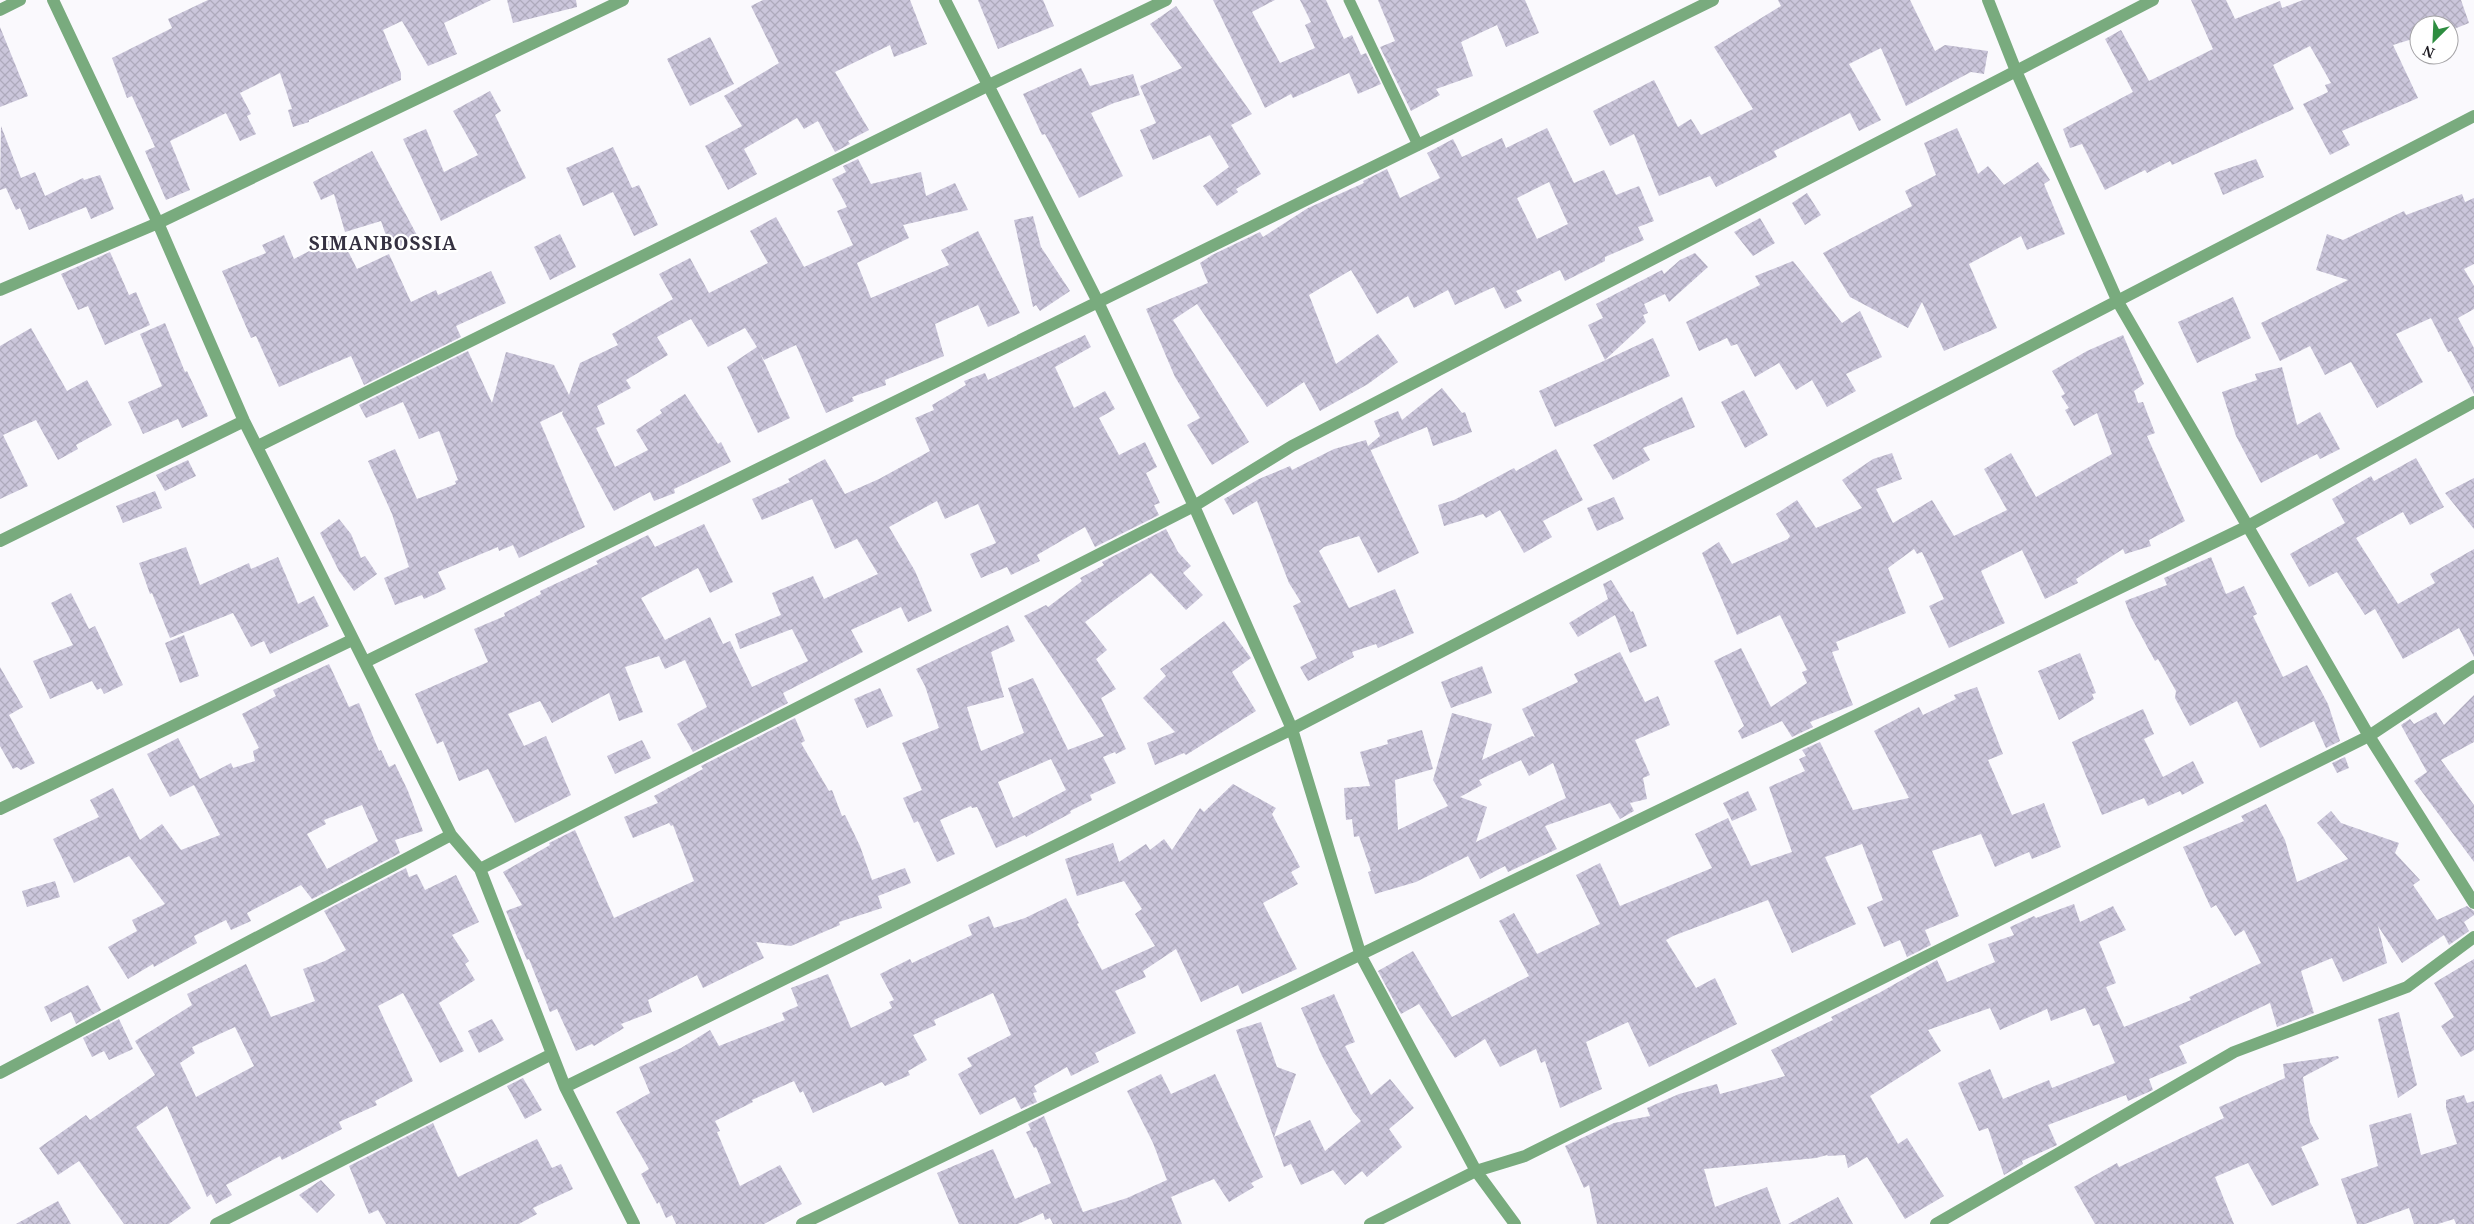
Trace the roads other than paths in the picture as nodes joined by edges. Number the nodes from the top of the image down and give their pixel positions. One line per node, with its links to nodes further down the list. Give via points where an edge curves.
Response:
1 (20, 0): 10 (street)
2 (623, 0): 15 (street)
3 (945, 0): 12 (street)
4 (1166, 0): 12 (street)
5 (1349, 0): 14 (lane)
6 (1713, 0): 14 (street)
7 (1988, 0): 11 (street)
8 (2153, 0): 11 (street)
9 (56, 1): 15 (street)
10 (0, 10)
11 (2016, 71): 18 (street); 22 (street, via 1292,446)
12 (987, 86): 17 (street); 21 (street)
13 (2474, 116): 18 (street)
14 (1418, 145): 17 (street)
15 (158, 223): 16 (street); 20 (street)
16 (0, 290)
17 (1098, 302): 22 (street); 26 (street)
18 (2118, 302): 23 (street); 28 (street)
19 (2474, 402): 23 (street)
20 (244, 422): 21 (street); 24 (street)
21 (258, 446): 25 (street)
22 (1194, 506): 28 (street); 32 (street)
23 (2246, 527): 29 (street); 35 (street)
24 (0, 541)
25 (352, 640): 26 (street); 30 (street)
26 (365, 662): 31 (street)
27 (2474, 666): 29 (street)
28 (1292, 729): 35 (street); 38 (street)
29 (2369, 736): 33 (street); 39 (street, via 1525,1156)
30 (0, 809)
31 (452, 835): 32 (street); 37 (street)
32 (480, 869): 36 (street)
33 (2474, 903)
34 (2474, 937): 45 (street, via 2408,987 2234,1052)
35 (1361, 956): 39 (street); 42 (street)
36 (552, 1054): 38 (street); 40 (street)
37 (0, 1072)
38 (566, 1086): 41 (street)
39 (1476, 1171): 43 (street); 44 (street)
40 (216, 1224)
41 (634, 1224)
42 (802, 1224)
43 (1370, 1224)
44 (1515, 1224)
45 (1936, 1224)

